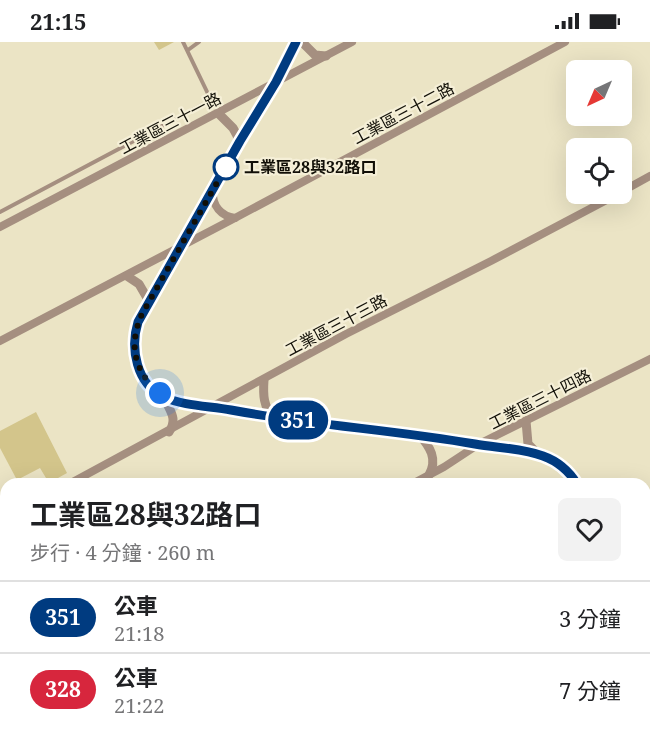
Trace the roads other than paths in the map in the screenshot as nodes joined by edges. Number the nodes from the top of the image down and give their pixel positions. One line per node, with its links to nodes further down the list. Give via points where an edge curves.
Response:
1 (183, 42): 7 (lane)
2 (199, 42): 7 (lane)
3 (296, 42): 9 (street)
4 (302, 42): 8 (street, via 315,55)
5 (352, 42): 8 (street, 工業區三十一路)
6 (564, 42): 17 (street, 工業區三十二路)
7 (188, 50): 16 (lane, via 211,100)
8 (326, 56): 9 (street, 工業區三十一路)
9 (276, 82): 10 (street, 工業區三十一路); 11 (street)
10 (218, 113): 11 (street); 18 (street, 工業區三十一路)
11 (240, 141): 14 (street)
12 (650, 176): 13 (street, 工業區三十三路)
13 (632, 186)
14 (213, 191): 17 (street, via 218,210); 19 (street)
15 (598, 204): 24 (street, 工業區三十三路)
16 (0, 212)
17 (235, 218): 19 (street, 工業區三十二路)
18 (0, 227)
19 (183, 244): 20 (street, 工業區三十二路); 21 (street)
20 (127, 276): 21 (street, via 139,284); 22 (street, 工業區三十二路)
21 (150, 303): 25 (street, via 136,330 135,356 144,378)
22 (0, 341)
23 (650, 359): 28 (street, 工業區三十四路)
24 (264, 380): 26 (street, 工業區三十三路); 27 (street, via 264,402)
25 (164, 396): 26 (street); 29 (street, via 173,417)
26 (214, 406): 27 (street); 29 (street, 工業區三十三路)
27 (274, 418): 30 (street)
28 (526, 421): 31 (street, 工業區三十四路); 32 (street, via 528,444)
29 (169, 432): 34 (street, 工業區三十三路)
30 (419, 434): 31 (street); 33 (street, via 432,453)
31 (479, 444): 32 (street); 33 (street, 工業區三十四路)
32 (539, 454): 36 (street, via 565,469)
33 (429, 475): 35 (street, 工業區三十四路)
34 (81, 478)
35 (423, 478)
36 (572, 478)

